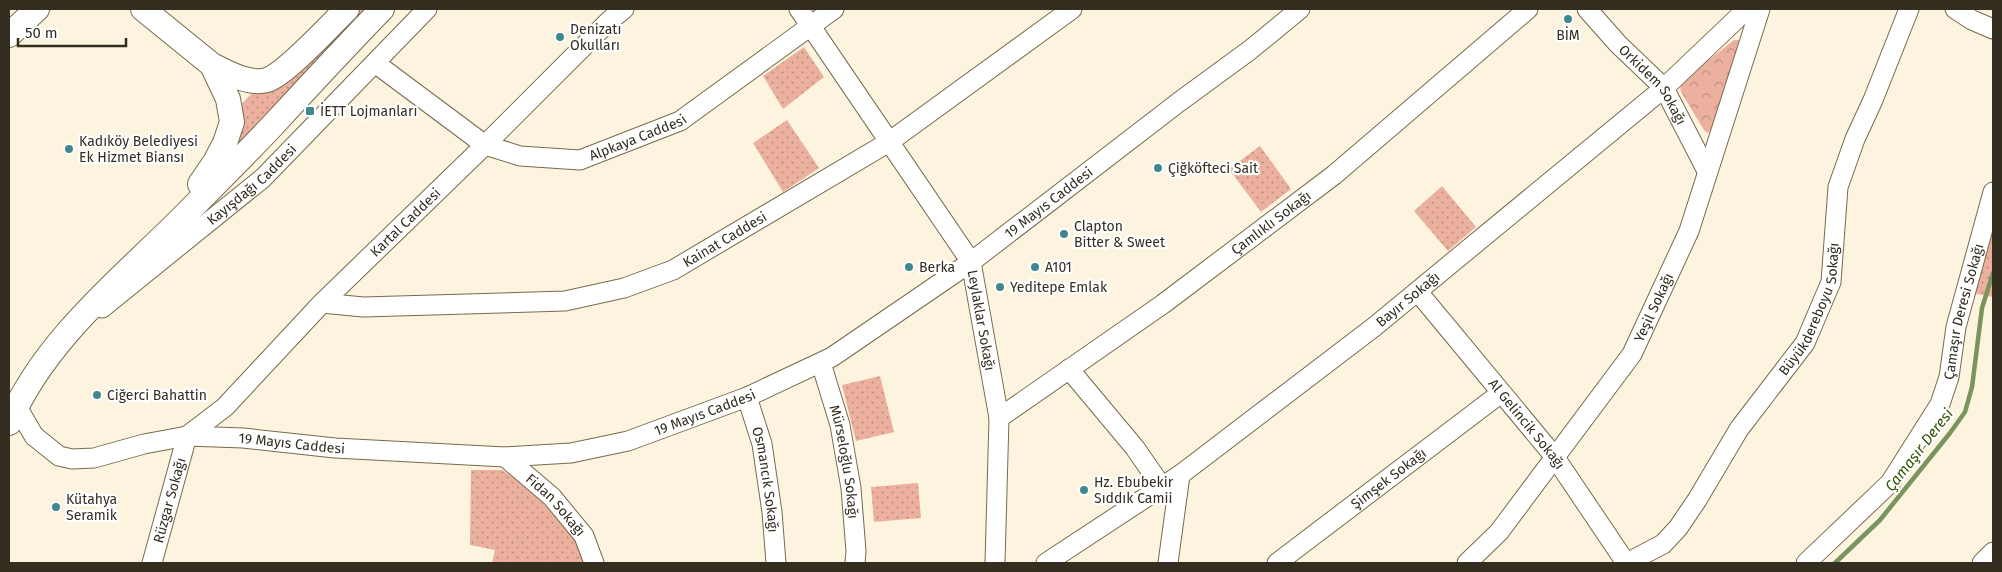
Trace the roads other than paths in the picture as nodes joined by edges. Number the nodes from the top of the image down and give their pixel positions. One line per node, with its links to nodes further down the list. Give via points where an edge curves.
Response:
1 (14, 9): 18 (main road)
2 (37, 9): 21 (main road)
3 (143, 9): 23 (main road)
4 (347, 9): 23 (main road, via 280,74 266,80 245,79)
5 (382, 9): 29 (main road, Kayışdağı Caddesi)
6 (427, 9): 22 (street, Kayışdağı Caddesi)
7 (624, 9): 26 (street, Kartal Caddesi)
8 (799, 9): 19 (street, Leylaklar Sokağı)
9 (834, 9): 19 (street, Alpkaya Caddesi)
10 (1072, 9): 25 (street, Kainat Caddesi)
11 (1300, 9): 30 (street, 19 Mayıs Caddesi)
12 (1528, 9): 35 (street, Çamlıklı Sokağı, via 1334,175 1163,304)
13 (1587, 9): 24 (street, Orkidem Sokağı)
14 (1747, 9): 24 (street, Bayır Sokağı)
15 (1760, 9): 27 (street, Yeşil Sokağı)
16 (1910, 9): 55 (street, Büyükdereboyu Sokağı, via 1838,187 1831,282 1805,343 1739,429 1678,528 1663,544)
17 (1956, 9): 20 (street)
18 (9, 20)
19 (811, 26): 25 (street, Leylaklar Sokağı); 26 (street, Alpkaya Caddesi, via 680,121 580,160 520,156)
20 (1993, 29)
21 (9, 35)
22 (375, 63): 26 (street, Alpkaya Caddesi); 33 (street, Kayışdağı Caddesi, via 263,178)
23 (212, 65): 29 (main road, via 228,99 232,122 215,162)
24 (1664, 88): 27 (street, Orkidem Sokağı); 31 (street, Bayır Sokağı)
25 (889, 142): 30 (street, Leylaklar Sokağı); 32 (street, Kainat Caddesi, via 673,270 624,288 565,301 363,307)
26 (485, 145): 32 (street, Kartal Caddesi)
27 (1707, 171): 41 (street, Yeşil Sokağı, via 1690,231 1632,354)
28 (1993, 192): 56 (street, Çamaşır Deresi Sokağı, via 1956,327 1949,377 1940,404 1890,483)
29 (161, 239): 33 (main road, Kayışdağı Caddesi)
30 (972, 262): 34 (street, 19 Mayıs Caddesi); 39 (street, Leylaklar Sokağı)
31 (1418, 292): 36 (street, Al Gelincik Sokağı); 43 (street, Bayır Sokağı)
32 (322, 303): 40 (street, Kartal Caddesi, via 225,407)
33 (60, 342): 38 (main road, Kayışdağı Caddesi)
34 (821, 363): 37 (street, 19 Mayıs Caddesi); 49 (street, Mürseloğlu Sokağı, via 840,425 852,488)
35 (1069, 369): 39 (street, Çamlıklı Sokağı); 44 (street, via 1135,448)
36 (1501, 393): 41 (street, Al Gelincik Sokağı); 53 (street, Şimşek Sokağı)
37 (747, 397): 42 (street, 19 Mayıs Caddesi, via 628,441 571,453); 48 (street, Osmancık Sokağı, via 762,444)
38 (11, 413): 40 (street, 19 Mayıs Caddesi, via 58,456 72,459 94,458)
39 (999, 418): 50 (street, Leylaklar Sokağı)
40 (187, 436): 42 (street, 19 Mayıs Caddesi); 46 (street, Rüzgar Sokağı)
41 (1554, 456): 54 (street, Yeşil Sokağı, via 1499,532); 55 (street, Al Gelincik Sokağı)
42 (505, 457): 47 (street, Fidan Sokağı, via 552,497 584,536)
43 (1180, 475): 44 (street, Bayır Sokağı); 52 (street)
44 (1162, 487): 51 (street, Bayır Sokağı)
45 (1993, 552): 57 (street)
46 (152, 563)
47 (594, 563)
48 (776, 563)
49 (855, 563)
50 (995, 563)
51 (1046, 563)
52 (1168, 563)
53 (1277, 563)
54 (1467, 563)
55 (1626, 563)
56 (1806, 563)
57 (1982, 563)

